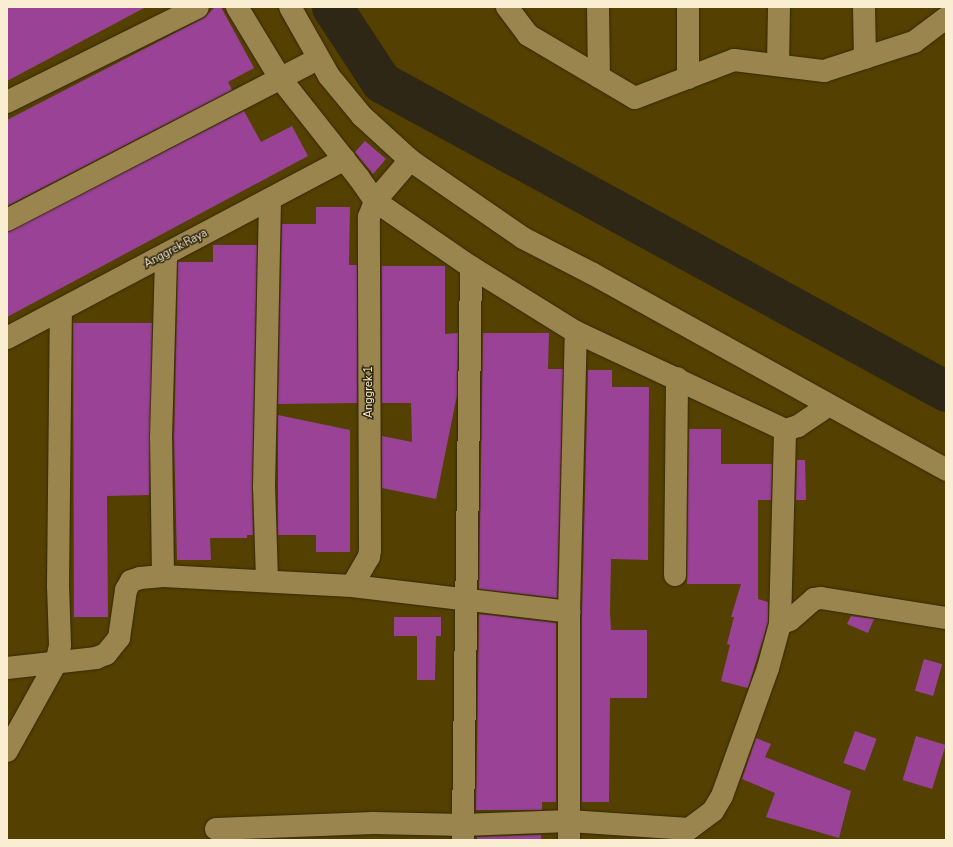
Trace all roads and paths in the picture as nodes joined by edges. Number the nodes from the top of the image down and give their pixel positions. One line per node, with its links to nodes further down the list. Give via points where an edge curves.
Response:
1 (198, 7): 16 (street)
2 (237, 7): 14 (street)
3 (290, 7): 11 (street)
4 (507, 7): 13 (street, via 528,35)
5 (598, 7): 13 (street)
6 (688, 7): 15 (street)
7 (779, 7): 12 (street)
8 (864, 7): 10 (street)
9 (946, 18): 10 (street, via 914,42)
10 (865, 58): 12 (street, via 824,71)
11 (318, 59): 14 (street); 18 (street, via 362,116)
12 (778, 65): 15 (street, via 734,60)
13 (599, 77): 15 (street, via 635,98)
14 (280, 78): 17 (street); 21 (street)
15 (688, 78)
16 (7, 102)
17 (345, 159): 19 (street); 20 (street, Anggrek Raya)
18 (406, 165): 19 (street); 28 (street, via 523,238 593,274)
19 (377, 198): 23 (street); 34 (street, Anggrek 1, via 369,227 370,550 369,557)
20 (270, 200): 22 (street, Anggrek Raya); 33 (street, via 264,487)
21 (7, 220)
22 (166, 254): 24 (street, Anggrek Raya); 32 (street, via 161,438)
23 (471, 267): 25 (street); 35 (street)
24 (61, 311): 26 (street, Anggrek Raya); 39 (street, via 58,586 60,645)
25 (576, 332): 27 (street); 36 (street)
26 (7, 338)
27 (677, 378): 29 (street); 31 (street)
28 (823, 409): 29 (street, via 798,426); 30 (street)
29 (785, 430): 38 (street)
30 (946, 470)
31 (675, 575)
32 (163, 576): 33 (street); 39 (street, via 132,582 123,600 119,638 106,654 96,658)
33 (268, 580): 34 (street)
34 (352, 586): 35 (street)
35 (466, 601): 36 (street); 44 (street)
36 (569, 612): 43 (street)
37 (946, 618): 38 (street, via 821,598 814,600 790,620)
38 (780, 624): 45 (street, via 768,668 722,796 713,811)
39 (56, 663): 40 (street); 41 (street)
40 (7, 668)
41 (7, 751)
42 (216, 829): 44 (street, via 373,823)
43 (569, 831): 44 (street); 45 (street)
44 (463, 832)
45 (679, 834)

